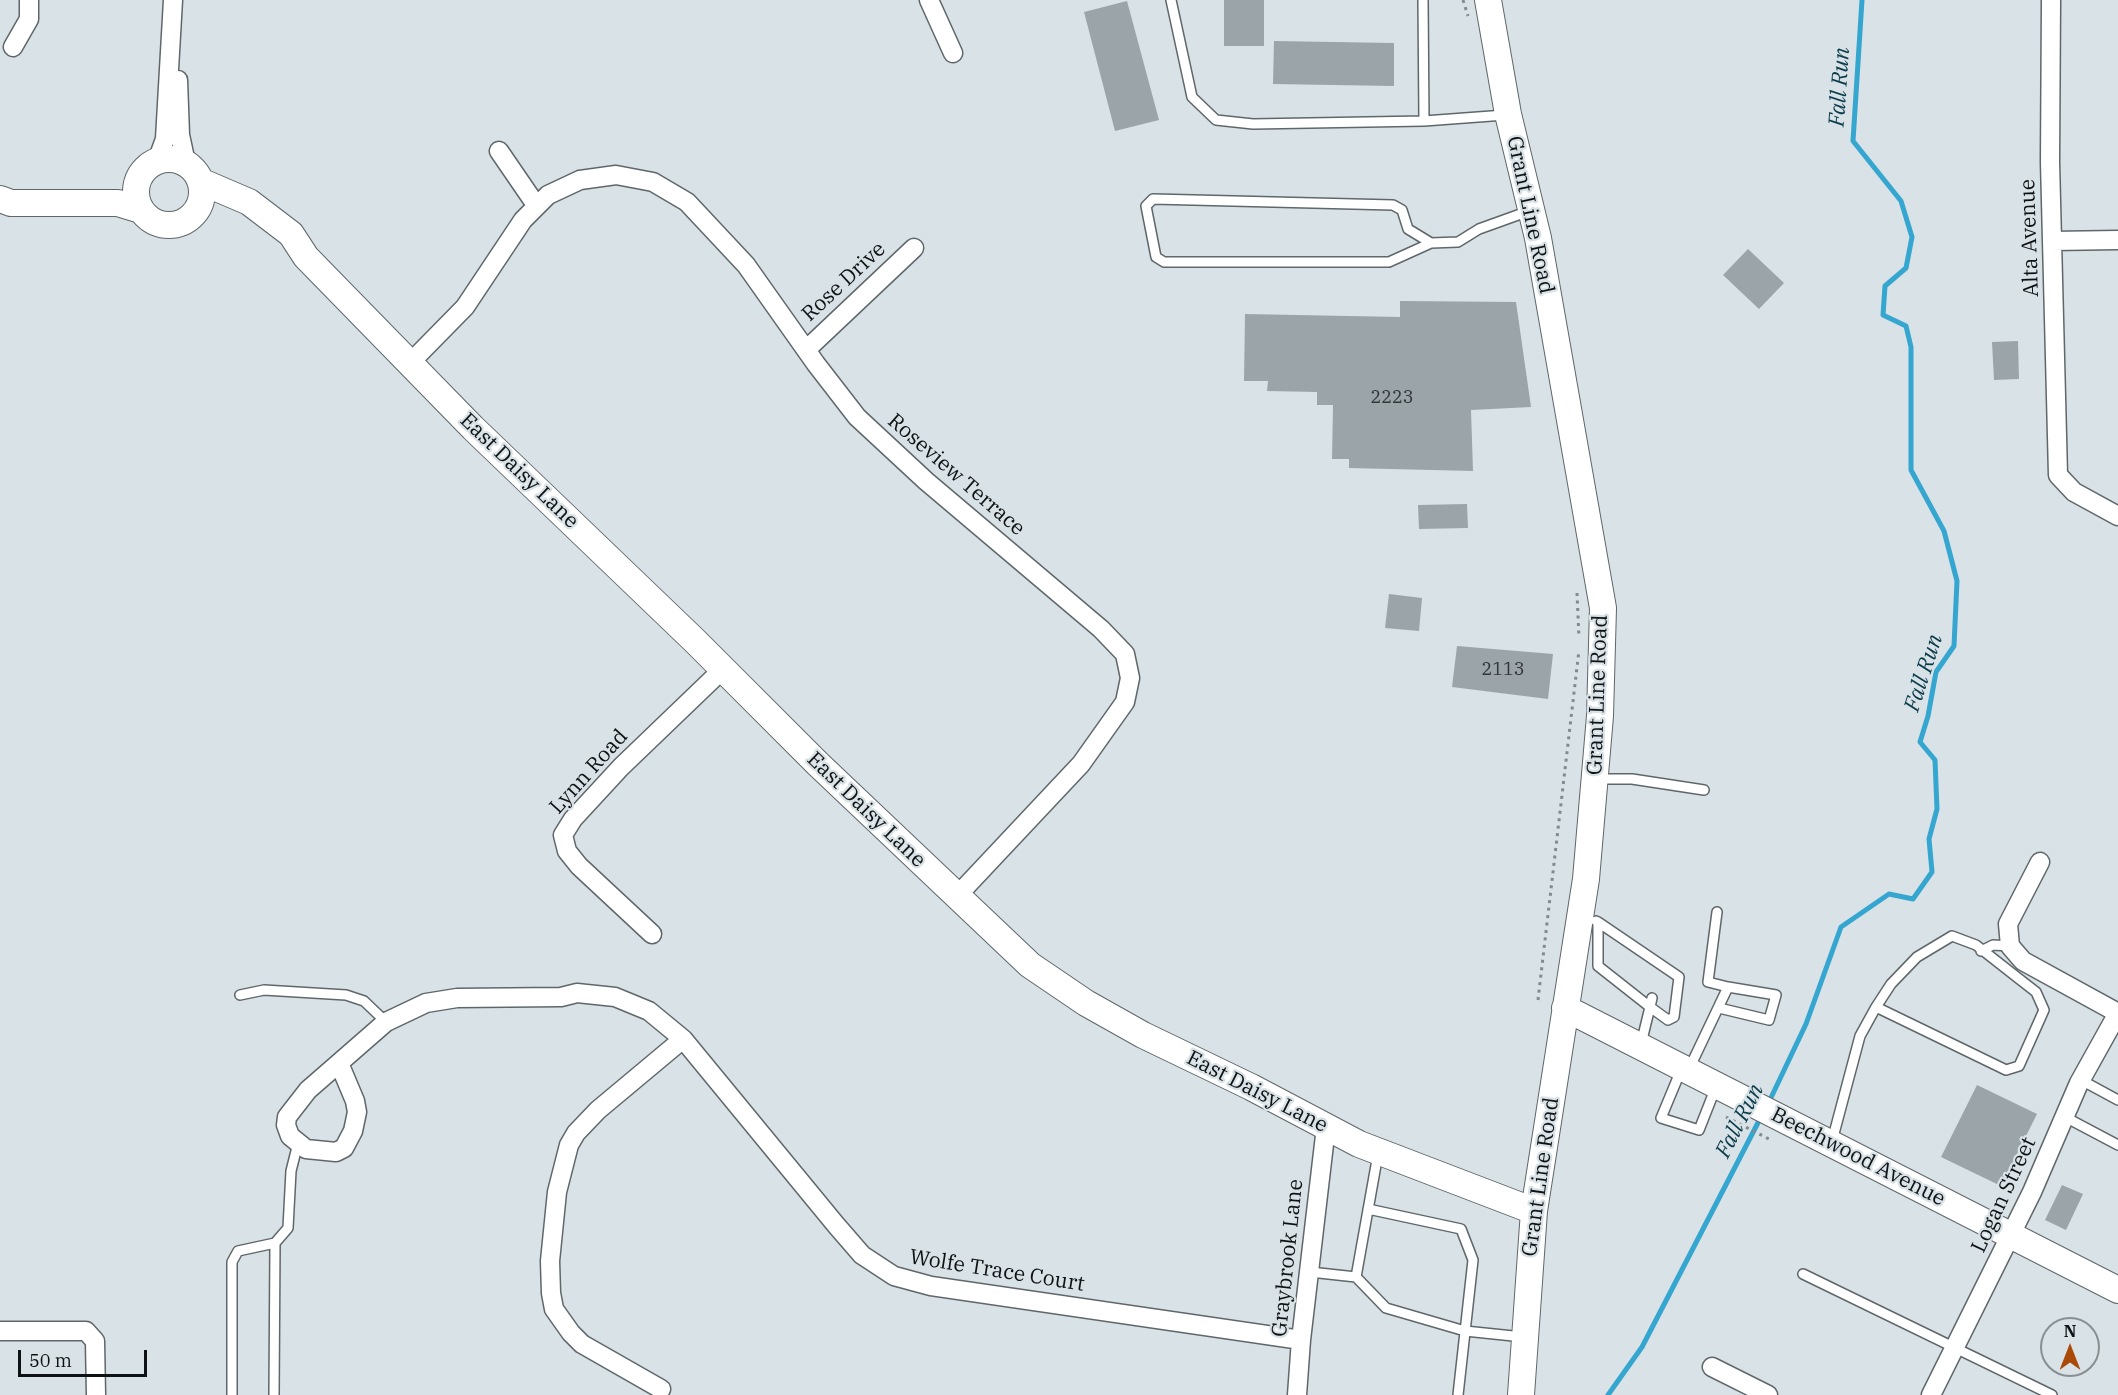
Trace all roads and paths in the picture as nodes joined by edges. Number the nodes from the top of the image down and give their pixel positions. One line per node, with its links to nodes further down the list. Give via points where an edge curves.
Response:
1 (29, 0): 9 (street, via 29,19)
2 (173, 0): 8 (street)
3 (929, 0): 10 (street)
4 (1171, 0): 12 (lane, via 1192,97 1216,120 1253,124)
5 (1423, 0): 12 (lane)
6 (1488, 0): 11 (street, Grant Line Road)
7 (2051, 0): 22 (street, Alta Avenue)
8 (172, 41): 14 (street, via 168,50 165,139); 15 (street, via 177,50 180,135)
9 (13, 47)
10 (953, 54)
11 (1508, 114): 12 (lane); 19 (street, Grant Line Road)
12 (1425, 121)
13 (498, 151): 17 (street)
14 (148, 169): 15 (street, via 171,158); 16 (street, via 118,186 10,192); 18 (street, via 135,195)
15 (193, 172): 20 (street, via 202,198); 25 (street, East Daisy Lane, via 260,208 291,234)
16 (0, 197): 18 (street, via 10,202 118,203)
17 (536, 206): 26 (street, Roseview Terrace, via 548,195 598,176 634,177 670,191 687,202 746,265); 27 (street, Roseview Terrace, via 523,219 465,307)
18 (141, 210): 20 (street, via 150,219 167,225 186,221)
19 (1531, 210): 23 (lane, via 1479,229 1458,242); 31 (street, Grant Line Road, via 1603,608)
20 (196, 212): 25 (street, East Daisy Lane, via 219,208 231,212 265,228)
21 (2118, 240): 22 (street)
22 (2052, 241): 28 (street, Alta Avenue, via 2058,475 2074,492)
23 (1431, 243): 23 (lane, via 1408,229 1402,210 1393,205 1153,199 1146,206 1156,257 1164,262 1389,262)
24 (914, 248): 26 (street, Rose Drive)
25 (306, 257): 27 (street, East Daisy Lane)
26 (806, 350): 34 (street, Roseview Terrace, via 874,434 1125,654 1130,678 1125,702 1081,764)
27 (410, 363): 30 (street, East Daisy Lane)
28 (2118, 516)
29 (1578, 600): 42 (path, via 1578,663)
30 (722, 670): 34 (street, East Daisy Lane); 37 (street, Lynn Road, via 621,767 563,835 567,852 579,866)
31 (1595, 779): 32 (lane, via 1632,779); 36 (street, Grant Line Road)
32 (1704, 790)
33 (2040, 862): 38 (street, via 2008,924)
34 (956, 897): 59 (street, East Daisy Lane, via 1030,965 1086,1003)
35 (1717, 912): 40 (lane, via 1708,982)
36 (1590, 917): 43 (lane, via 1598,966); 43 (lane, via 1660,969 1679,977 1674,1017 1668,1020); 45 (street, Grant Line Road)
37 (652, 934)
38 (2010, 946): 39 (lane, via 1993,945); 47 (street, via 2023,961)
39 (1981, 951): 44 (lane, via 1976,945 1952,936 1944,939 1917,957); 44 (lane, via 2036,992 2044,1010 2019,1066 2006,1070)
40 (1728, 987): 46 (lane); 46 (lane, via 1776,995 1768,1020)
41 (240, 994): 48 (lane, via 264,990 345,994 364,1001)
42 (1538, 1000)
43 (1651, 1002): 50 (lane)
44 (1876, 1007): 62 (lane, via 1860,1036)
45 (1565, 1008): 50 (street, Beechwood Avenue); 66 (street, Grant Line Road)
46 (1719, 1008): 52 (lane)
47 (2118, 1013): 53 (street, Logan Street)
48 (386, 1022): 49 (street, Wolfe Trace Court, via 426,1003 457,998 596,993 649,1011); 51 (street, Wolfe Trace Court)
49 (683, 1039): 76 (street, Wolfe Trace Court, via 862,1255 894,1276 931,1286); 79 (street, via 576,1133 563,1161 550,1261 554,1308 571,1333 582,1344)
50 (1641, 1047): 52 (street, Beechwood Avenue)
51 (339, 1064): 61 (street, Wolfe Trace Court, via 308,1090 287,1117 286,1125); 61 (street, via 357,1112 344,1148 328,1153 306,1149)
52 (1685, 1069): 54 (street, Beechwood Avenue); 54 (lane, via 1660,1118 1700,1130)
53 (2081, 1080): 55 (lane); 58 (street, Logan Street)
54 (1717, 1086): 56 (street, Beechwood Avenue)
55 (2118, 1100)
56 (1745, 1113): 57 (path); 60 (street, Beechwood Avenue); 60 (path)
57 (1726, 1117)
58 (2065, 1117): 63 (lane); 67 (street, Logan Street)
59 (1326, 1127): 64 (street, East Daisy Lane); 69 (street, Graybrook Lane)
60 (1774, 1128): 62 (street, Beechwood Avenue)
61 (298, 1143): 68 (lane, via 291,1171 288,1228)
62 (1831, 1144): 67 (street, Beechwood Avenue)
63 (2118, 1145)
64 (1378, 1152): 65 (lane); 66 (street, East Daisy Lane)
65 (1368, 1209): 71 (lane); 74 (lane, via 1461,1229 1473,1260)
66 (1534, 1211): 75 (street, Grant Line Road)
67 (2011, 1236): 72 (street, Beechwood Avenue); 77 (street, Logan Street)
68 (275, 1243): 81 (lane, via 238,1251 232,1262); 82 (lane)
69 (1310, 1272): 71 (lane); 76 (street, Graybrook Lane)
70 (1803, 1274): 77 (lane)
71 (1356, 1277): 74 (lane, via 1386,1308)
72 (2118, 1290)
73 (0, 1331): 80 (street, via 78,1329 92,1335)
74 (1466, 1331): 75 (lane); 84 (lane)
75 (1523, 1337): 85 (street, Grant Line Road)
76 (1301, 1340): 83 (street, Graybrook Lane)
77 (1955, 1347): 87 (street, Logan Street); 88 (lane)
78 (1712, 1367): 86 (street)
79 (661, 1389)
80 (96, 1395)
81 (232, 1395)
82 (274, 1395)
83 (1297, 1395)
84 (1458, 1395)
85 (1521, 1395)
86 (1768, 1395)
87 (1931, 1395)
88 (2052, 1395)

